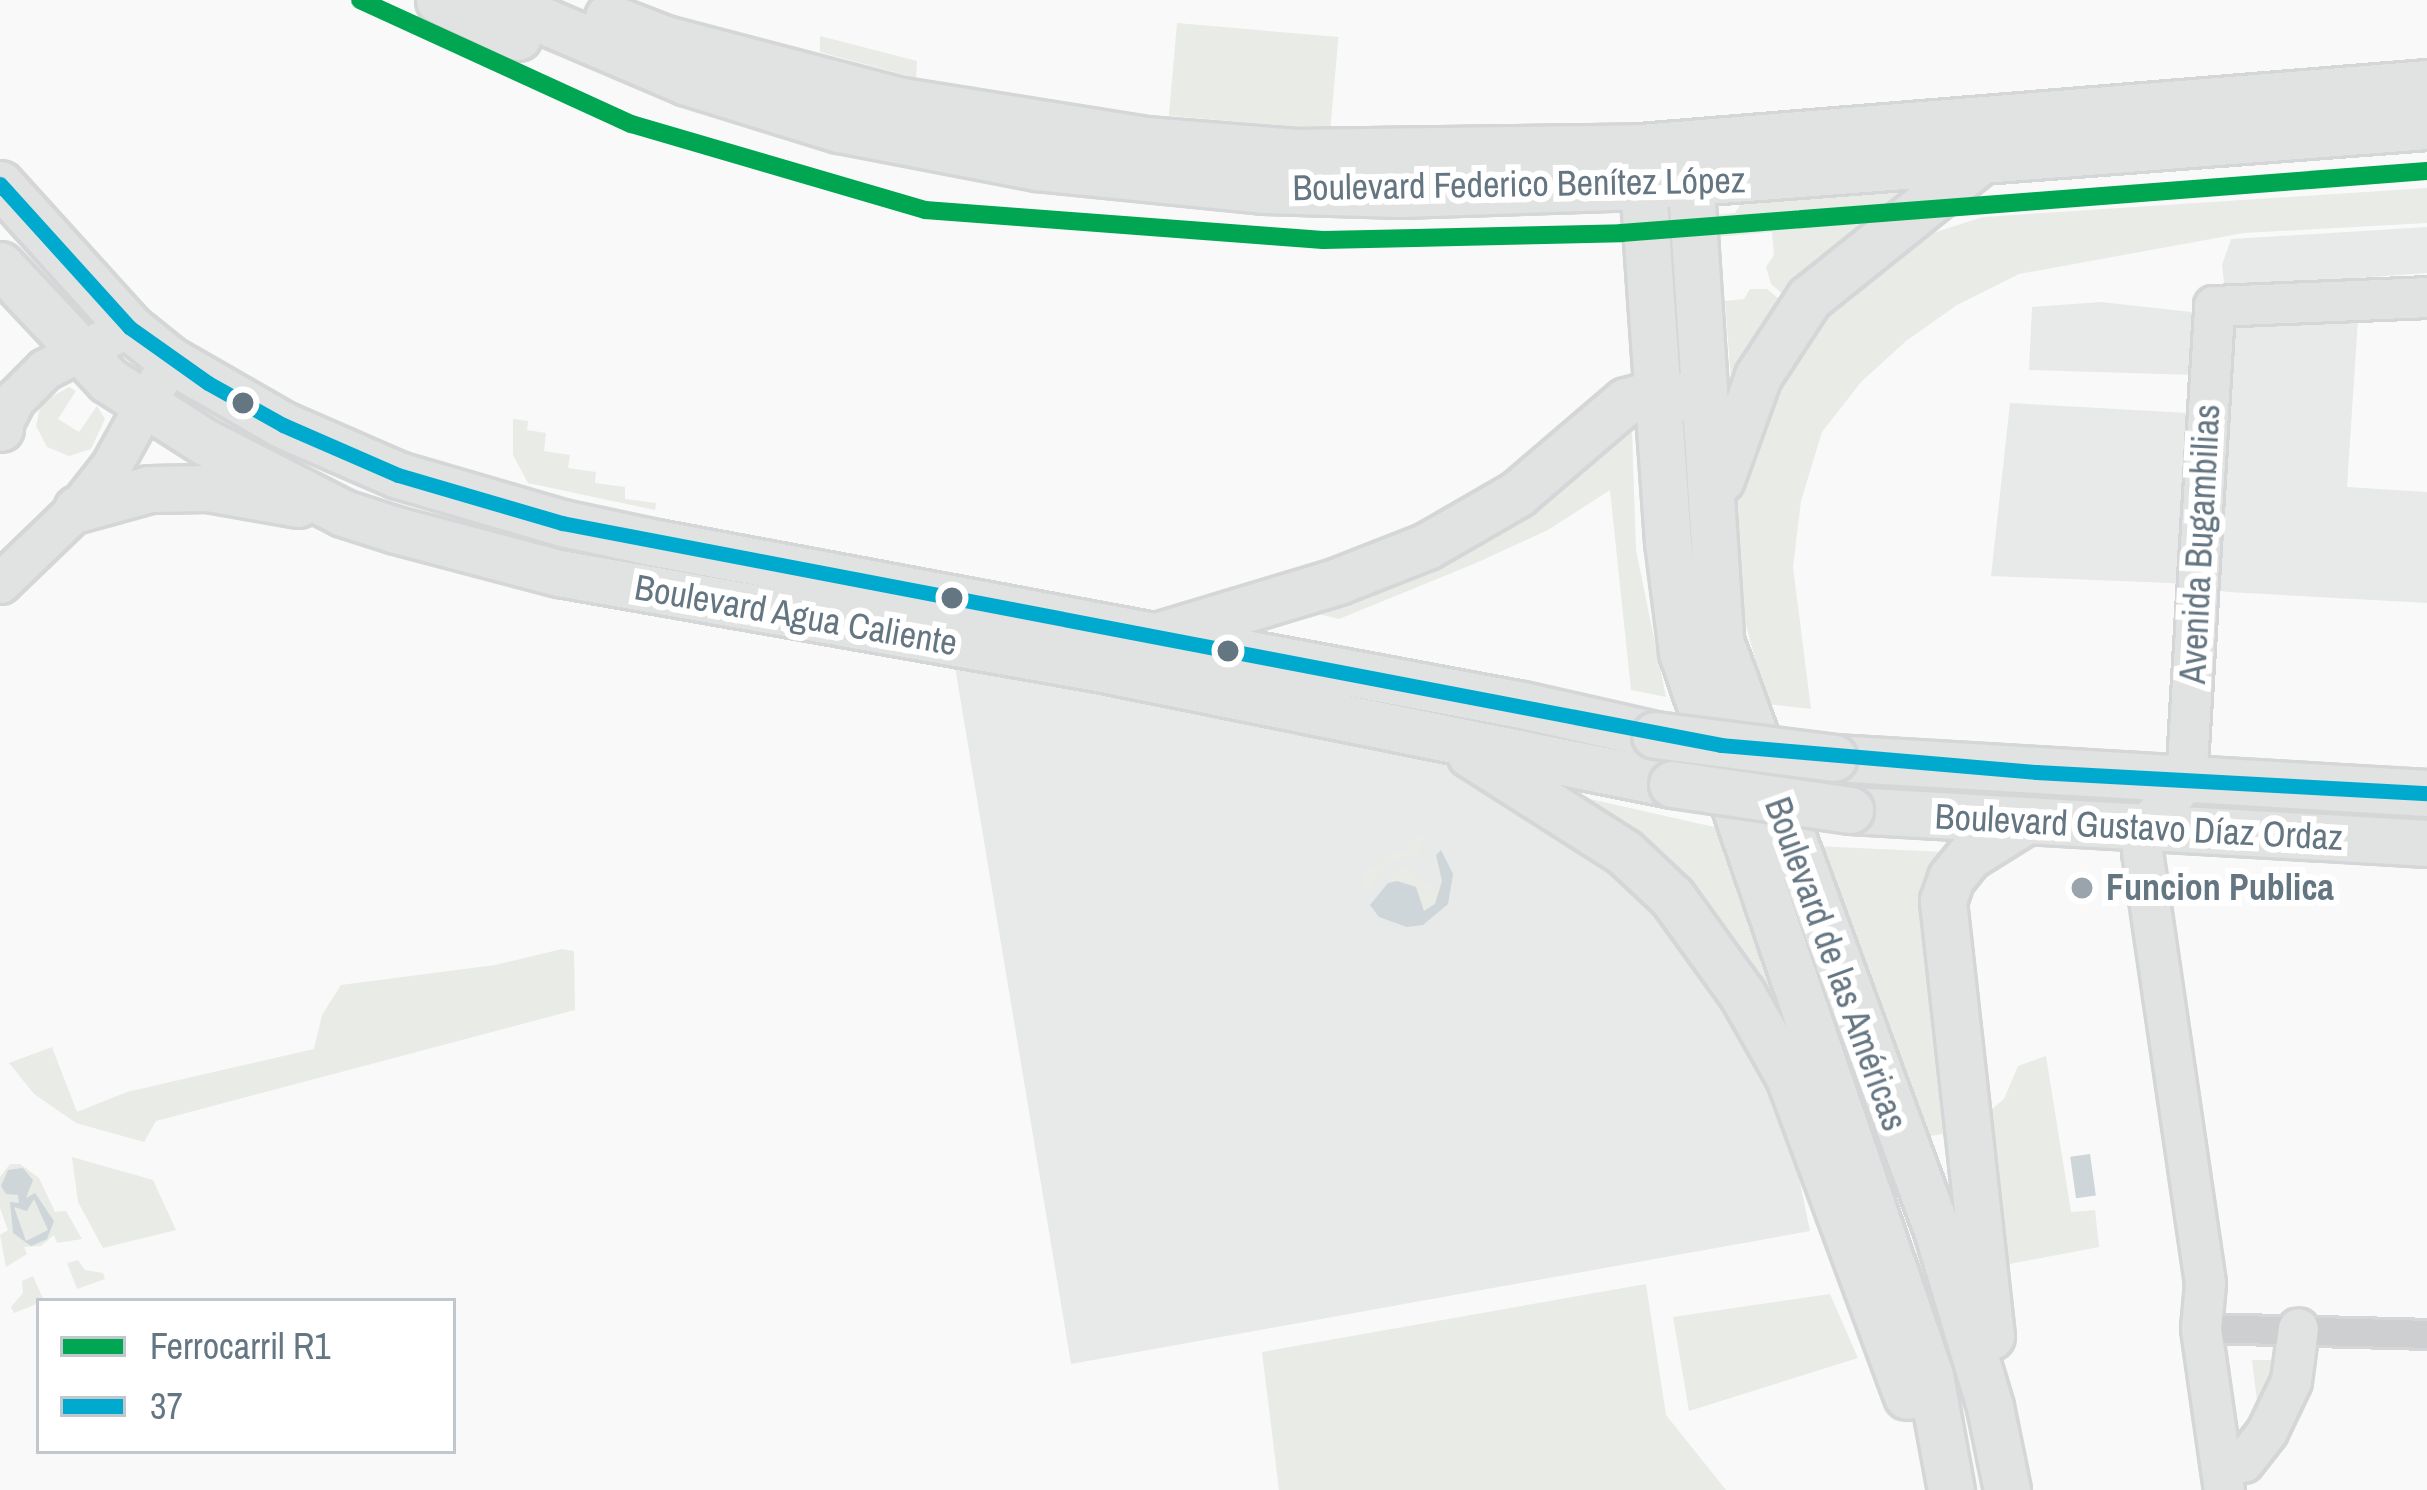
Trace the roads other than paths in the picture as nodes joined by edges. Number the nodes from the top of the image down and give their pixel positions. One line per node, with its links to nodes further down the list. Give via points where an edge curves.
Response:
1 (439, 0): 7 (main road, via 670,99 715,110)
2 (495, 0): 7 (main road, Boulevard Federico Benítez López)
3 (567, 0): 5 (main road, Boulevard Federico Benítez López)
4 (627, 0): 5 (main road)
5 (793, 76): 11 (main road, Boulevard Federico Benítez López, via 1156,141)
6 (2427, 83): 10 (main road, Boulevard Federico Benítez López)
7 (757, 107): 11 (main road, Boulevard Federico Benítez López, via 930,148 1148,181 1400,194)
8 (2427, 127): 9 (main road, Boulevard Federico Benítez López)
9 (1979, 162): 10 (main road, Boulevard Federico Benítez López); 24 (main road, via 1828,278 1784,330 1744,409)
10 (1690, 163): 11 (main road, Boulevard Federico Benítez López); 20 (main road, Boulevard de las Américas)
11 (1641, 167): 18 (main road, Boulevard de las Américas)
12 (0, 184): 15 (main road, Boulevard Agua Caliente)
13 (0, 265): 16 (main road, Boulevard Agua Caliente)
14 (2427, 297): 29 (street, Avenida Bugambilias, via 2214,306)
15 (129, 327): 16 (street); 17 (main road, Boulevard Agua Caliente)
16 (78, 350): 19 (main road, Boulevard Agua Caliente); 21 (street, via 30,382)
17 (170, 360): 19 (street); 26 (main road, Boulevard Agua Caliente, via 283,425 447,491 562,523)
18 (1659, 392): 20 (main road, via 1687,398); 26 (main road, via 1626,401 1516,494 1448,536 1339,580); 37 (main road, Boulevard de las Américas, via 1682,652)
19 (147, 405): 22 (street); 23 (main road, Boulevard Agua Caliente)
20 (1707, 422): 24 (main road, Boulevard de las Américas)
21 (0, 428)
22 (77, 509): 23 (main road, via 149,489 208,488); 25 (street)
23 (343, 513): 27 (main road, Boulevard Agua Caliente, via 579,577)
24 (1710, 517): 36 (main road, Boulevard de las Américas, via 1725,659)
25 (0, 583)
26 (1150, 638): 28 (main road, Boulevard Agua Caliente)
27 (1431, 733): 30 (main road, Boulevard Agua Caliente); 37 (main road, via 1594,830 1672,897 1772,1040)
28 (1654, 735): 29 (main road, Boulevard Gustavo Díaz Ordaz, bridge, via 1834,758)
29 (2186, 781): 31 (main road, Boulevard Gustavo Díaz Ordaz); 33 (street)
30 (1672, 784): 32 (main road, Boulevard Gustavo Díaz Ordaz, bridge, via 1850,809)
31 (2427, 793)
32 (2025, 821): 33 (main road, Boulevard Gustavo Díaz Ordaz); 35 (main road, via 1969,856 1943,901)
33 (2143, 828): 34 (main road, Boulevard Gustavo Díaz Ordaz); 38 (street)
34 (2427, 843)
35 (1968, 1147): 36 (main road, via 1951,1164); 41 (main road)
36 (1913, 1174): 37 (main road); 41 (main road, Boulevard de las Américas, via 1974,1348)
37 (1847, 1183): 43 (main road); 44 (main road, Boulevard de las Américas, via 1930,1376)
38 (2213, 1326): 39 (street); 42 (street)
39 (2298, 1328): 40 (street); 42 (street, via 2291,1381)
40 (2427, 1334)
41 (2006, 1480)
42 (2238, 1481)
43 (1938, 1490)
44 (1951, 1490)

